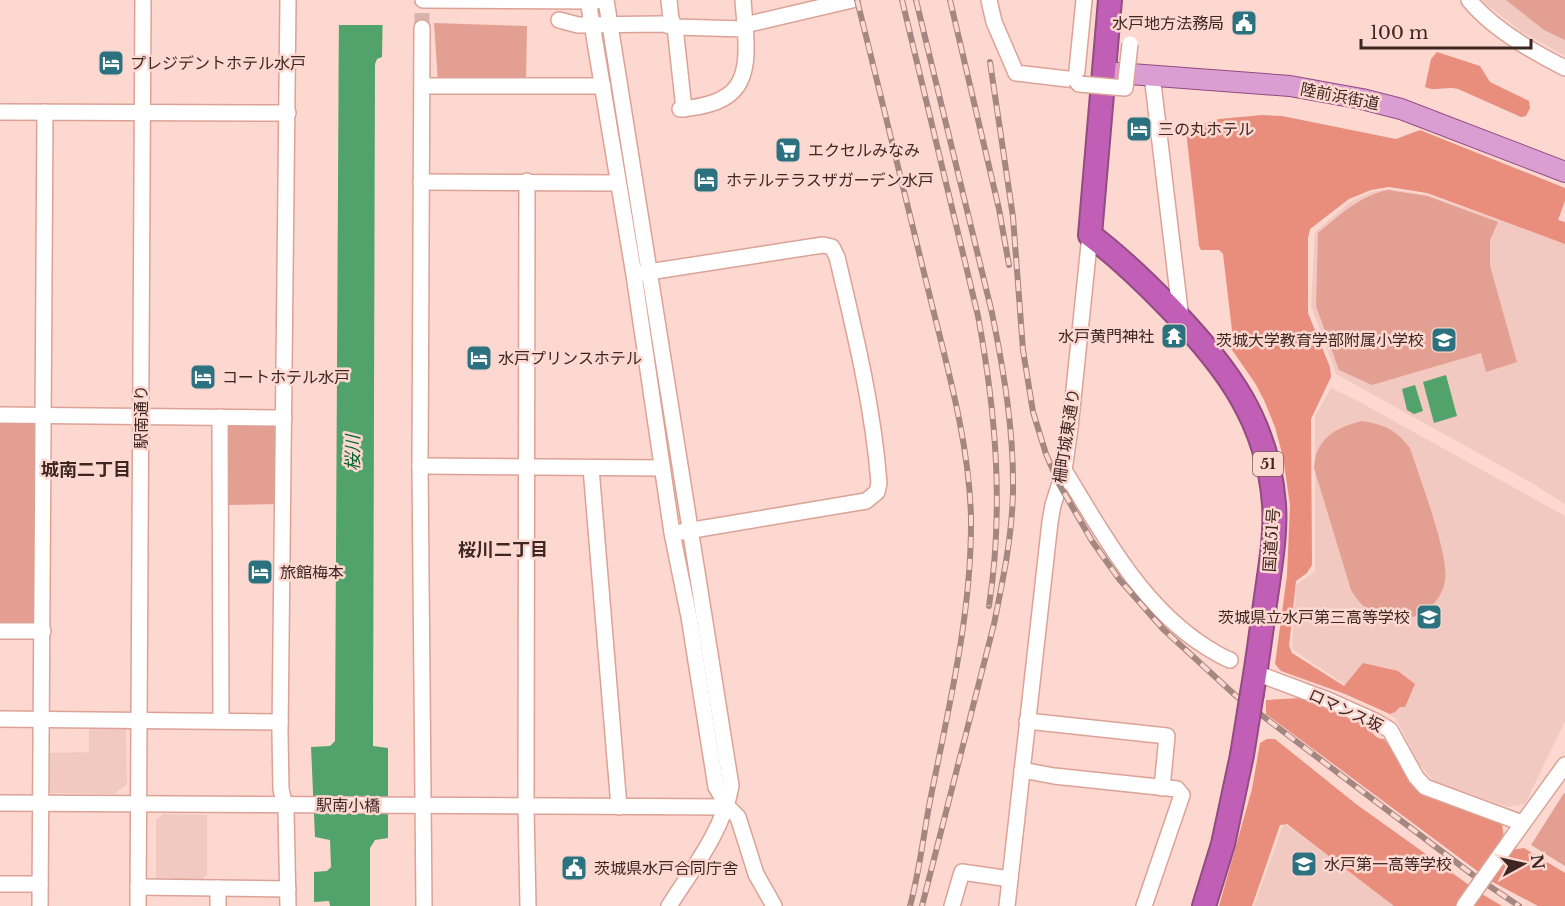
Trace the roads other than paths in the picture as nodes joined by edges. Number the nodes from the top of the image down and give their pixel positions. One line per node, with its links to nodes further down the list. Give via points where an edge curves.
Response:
1 (143, 0): 25 (street, 駅南通り)
2 (288, 0): 26 (street)
3 (423, 0): 13 (street)
4 (565, 0): 14 (street, via 563,20 578,26)
5 (606, 0): 13 (street); 32 (street)
6 (669, 0): 14 (street)
7 (743, 0): 15 (street)
8 (852, 0): 15 (street)
9 (989, 0): 20 (street, via 1016,73)
10 (1084, 0): 20 (street)
11 (1110, 0): 20 (highway, 柵町城東通り)
12 (1469, 0): 18 (street, via 1536,54)
13 (588, 1): 22 (street)
14 (675, 27): 15 (street); 15 (street, via 682,109 710,106 738,85 747,56)
15 (745, 27)
16 (422, 28): 21 (street)
17 (1130, 44): 20 (street, bridge, via 1125,88)
18 (1565, 68)
19 (1152, 75): 20 (main road, 陸前浜街道); 27 (main road, 陸前浜街道, via 1290,87 1362,99 1401,109); 34 (street)
20 (1089, 82): 31 (highway, 柵町城東通り)
21 (423, 86): 22 (street); 29 (street)
22 (603, 87): 30 (street)
23 (0, 112): 24 (street)
24 (45, 112): 25 (street); 36 (street)
25 (143, 113): 26 (street); 37 (street, 駅南通り)
26 (288, 113): 39 (street)
27 (1565, 172)
28 (527, 181): 29 (street); 30 (street); 41 (street)
29 (421, 182): 40 (street)
30 (618, 183): 33 (street)
31 (1090, 235): 34 (highway, 国道51号 / 51, via 1119,257); 44 (street, 柵町城東通り)
32 (650, 272): 33 (street); 45 (street); 45 (street, via 823,245 832,248 864,371 874,427 879,483 877,492 866,501)
33 (634, 275): 43 (street)
34 (1180, 319): 50 (highway, 国道51号 / 51, via 1237,388 1267,462 1274,529)
35 (0, 415): 36 (street)
36 (43, 415): 37 (street); 48 (street)
37 (141, 416): 38 (street); 53 (street, 駅南通り)
38 (220, 417): 39 (street); 54 (street)
39 (284, 418): 55 (street)
40 (420, 466): 41 (street); 64 (street)
41 (527, 467): 42 (street); 65 (street)
42 (591, 468): 43 (street); 66 (street)
43 (662, 468): 46 (street)
44 (1064, 470): 49 (street, via 1138,585 1186,634); 56 (street, 柵町城東通り, via 1053,505)
45 (691, 531): 46 (street); 67 (street, via 731,786)
46 (672, 533): 67 (street, via 716,788)
47 (0, 631): 48 (street)
48 (43, 631): 52 (street)
49 (1230, 660)
50 (1254, 683): 68 (street, ロマンス坂, via 1328,700 1375,721 1390,730 1425,787); 86 (highway, 国道51号 / 51, bridge, via 1223,844)
51 (0, 719): 52 (street)
52 (42, 719): 53 (street); 61 (street)
53 (140, 721): 54 (street); 62 (street, 駅南通り)
54 (221, 721): 55 (street)
55 (280, 722): 63 (street, via 281,789)
56 (1028, 722): 58 (street, 柵町城東通り); 59 (street, via 1167,736)
57 (1565, 765): 68 (street)
58 (1022, 770): 59 (street); 69 (street, 柵町城東通り)
59 (1162, 788): 85 (street, via 1177,789 1182,795)
60 (0, 803): 61 (street, 駅南小橋)
61 (42, 803): 62 (street, 駅南小橋); 71 (street)
62 (139, 803): 63 (street, 駅南小橋); 72 (street, 駅南通り)
63 (293, 804): 64 (street, 駅南小橋); 74 (street)
64 (422, 806): 65 (street, 駅南小橋); 79 (street)
65 (526, 806): 66 (street, 駅南小橋); 80 (street)
66 (619, 807): 67 (street, 駅南小橋)
67 (728, 807): 81 (street); 82 (street, via 738,816 756,874)
68 (1522, 824): 87 (street, bridge)
69 (1010, 879): 83 (street, via 962,872); 84 (street, 柵町城東通り)
70 (0, 884): 71 (street)
71 (40, 884): 75 (street)
72 (138, 887): 73 (street); 76 (street, 駅南通り)
73 (218, 888): 74 (street); 77 (street)
74 (288, 889): 78 (street)
75 (40, 906)
76 (138, 906)
77 (218, 906)
78 (288, 906)
79 (424, 906)
80 (528, 906)
81 (669, 906)
82 (774, 906)
83 (952, 906)
84 (1007, 906)
85 (1144, 906)
86 (1204, 906)
87 (1464, 906)

